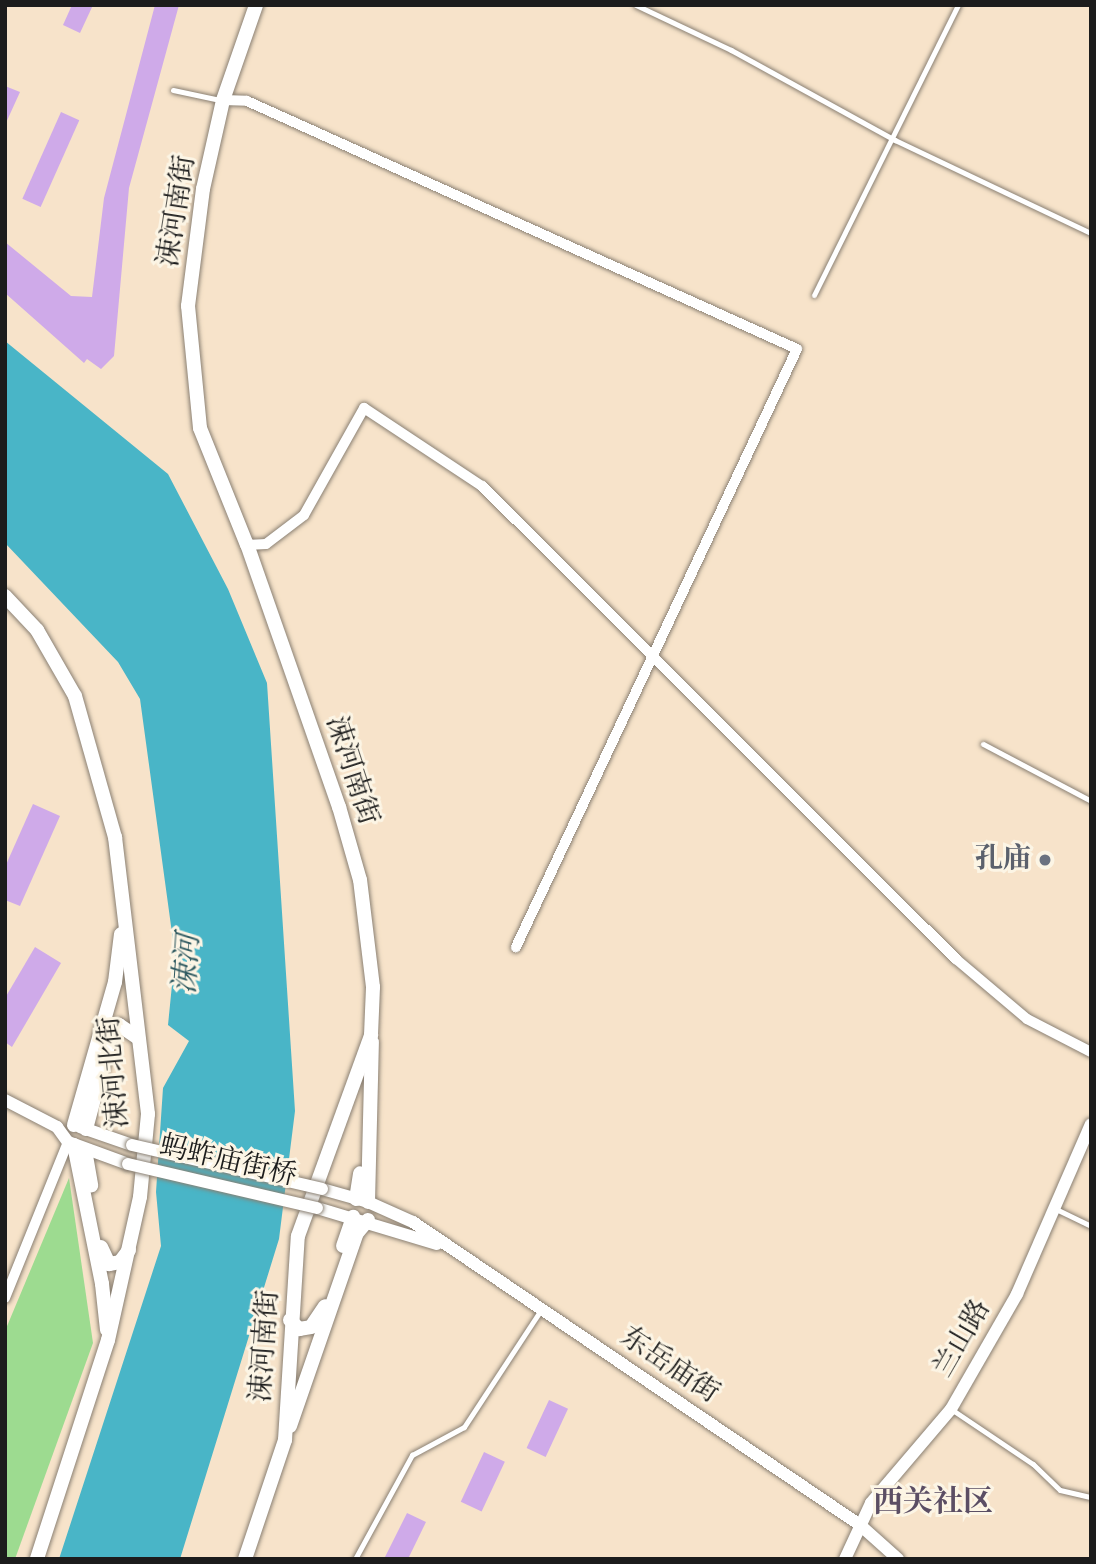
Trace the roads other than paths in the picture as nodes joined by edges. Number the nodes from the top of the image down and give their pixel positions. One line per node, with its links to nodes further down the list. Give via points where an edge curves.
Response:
1 (256, 5): 5 (main road, 涑河南街)
2 (636, 5): 6 (lane, via 731,50)
3 (958, 5): 6 (lane)
4 (173, 90): 5 (lane)
5 (223, 100): 9 (main road, 涑河南街, via 203,189 188,306 200,428); 11 (street, via 247,101 797,349)
6 (895, 140): 7 (lane); 8 (lane)
7 (1091, 233)
8 (814, 295)
9 (247, 545): 11 (street, via 266,544 304,515 364,408 482,485); 16 (main road, 涑河南街, via 353,856)
10 (5, 596): 14 (main road, 涑河北街, via 37,630 75,696 115,837)
11 (651, 659): 15 (street); 18 (street, via 956,960 1027,1019)
12 (983, 744): 13 (lane)
13 (1091, 801)
14 (124, 912): 17 (main road, 涑河北街); 23 (main road, via 115,982)
15 (516, 947)
16 (373, 987): 20 (main road, 涑河南街, via 371,1035); 25 (main road)
17 (138, 1038): 23 (main road, via 119,1025 111,1035); 32 (main road, 涑河北街, via 148,1114)
18 (1091, 1052)
19 (5, 1100): 22 (street)
20 (342, 1110): 25 (main road, via 355,1106 364,1111); 35 (main road, 涑河南街, via 298,1236)
21 (1091, 1124): 27 (street, 兰山路)
22 (57, 1127): 23 (street); 24 (street)
23 (80, 1127): 25 (street, 东岳庙街, bridge, via 132,1145)
24 (76, 1146): 26 (street, 蚂蚱庙街桥, bridge, via 128,1164); 32 (main road, via 102,1255 109,1264 120,1262); 33 (street); 36 (main road)
25 (362, 1200): 31 (street, 东岳庙街, via 413,1222)
26 (317, 1208): 28 (street, 东岳庙街)
27 (1054, 1208): 30 (lane); 37 (street, 兰山路, via 1017,1294)
28 (353, 1217): 29 (street, 东岳庙街); 35 (main road, via 323,1313 311,1327 299,1329)
29 (368, 1220): 31 (street, 东岳庙街); 38 (main road, via 358,1233)
30 (1091, 1226)
31 (450, 1248): 34 (street, 东岳庙街)
32 (130, 1249): 36 (main road, 涑河北街)
33 (5, 1298)
34 (542, 1310): 40 (street, 东岳庙街); 43 (lane, via 464,1427 412,1455)
35 (290, 1320): 38 (main road, 涑河南街)
36 (108, 1340): 41 (main road, 涑河北街)
37 (951, 1409): 39 (lane, via 1033,1464 1060,1490); 40 (street, 兰山路, via 871,1503)
38 (285, 1440): 42 (main road, 涑河南街)
39 (1091, 1497)
40 (860, 1525): 44 (street, 兰山路); 45 (street, 东岳庙街)
41 (37, 1559)
42 (244, 1559)
43 (355, 1559)
44 (845, 1559)
45 (898, 1559)

